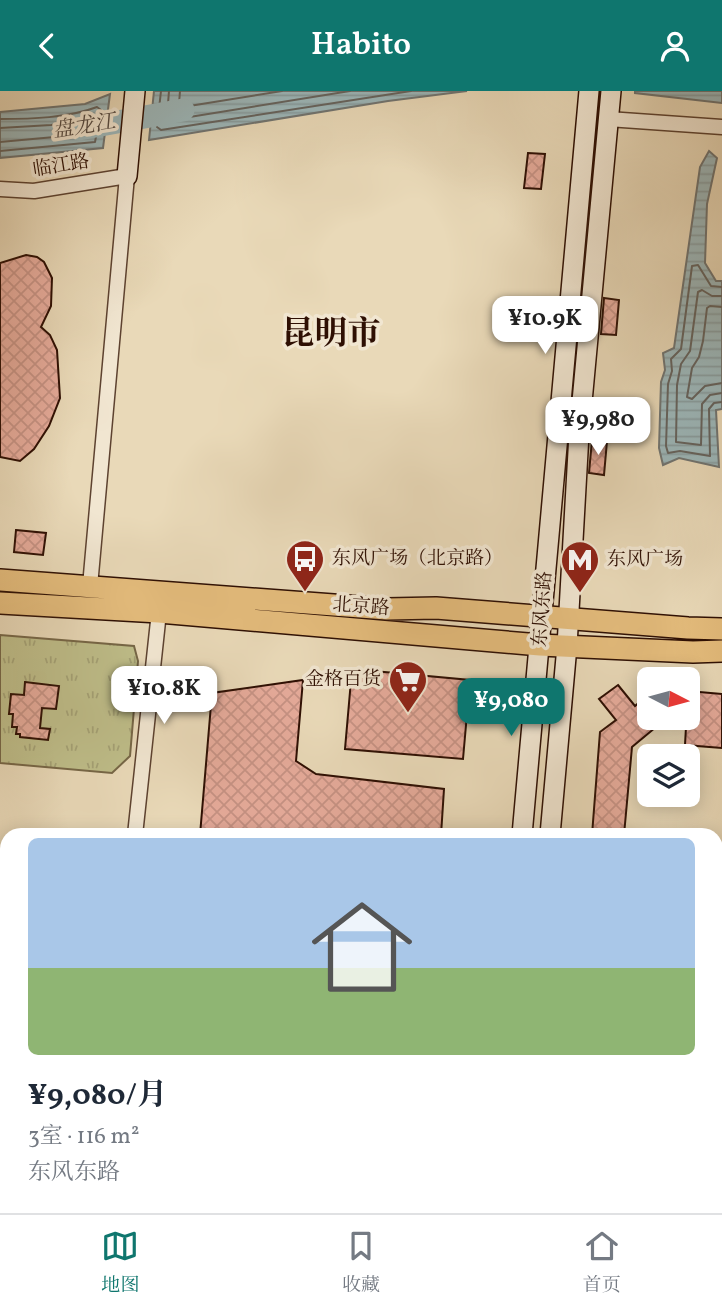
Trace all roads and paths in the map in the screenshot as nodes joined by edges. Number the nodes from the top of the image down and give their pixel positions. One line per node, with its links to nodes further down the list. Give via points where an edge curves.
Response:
1 (135, 91): 6 (main road)
2 (588, 94): 12 (main road, 东风东路)
3 (610, 94): 4 (main road, 东风东路)
4 (608, 119): 5 (street); 13 (main road, 东风东路, via 579,434)
5 (722, 127)
6 (127, 176): 7 (street, 临江路, via 34,191); 9 (street)
7 (0, 189)
8 (0, 580): 9 (main road, 北京路)
9 (90, 586): 12 (main road, 北京路)
10 (0, 603): 11 (main road, 北京路)
11 (159, 613): 15 (main road, 北京路); 18 (street)
12 (542, 618): 13 (main road, 北京路); 15 (main road, 东风东路)
13 (568, 619): 14 (main road, 北京路); 16 (main road, 东风东路)
14 (722, 629)
15 (540, 645): 16 (main road, 北京路); 19 (main road, 东风东路)
16 (566, 646): 17 (main road, 北京路); 20 (main road, 东风东路)
17 (722, 651)
18 (136, 828)
19 (523, 828)
20 (551, 828)

